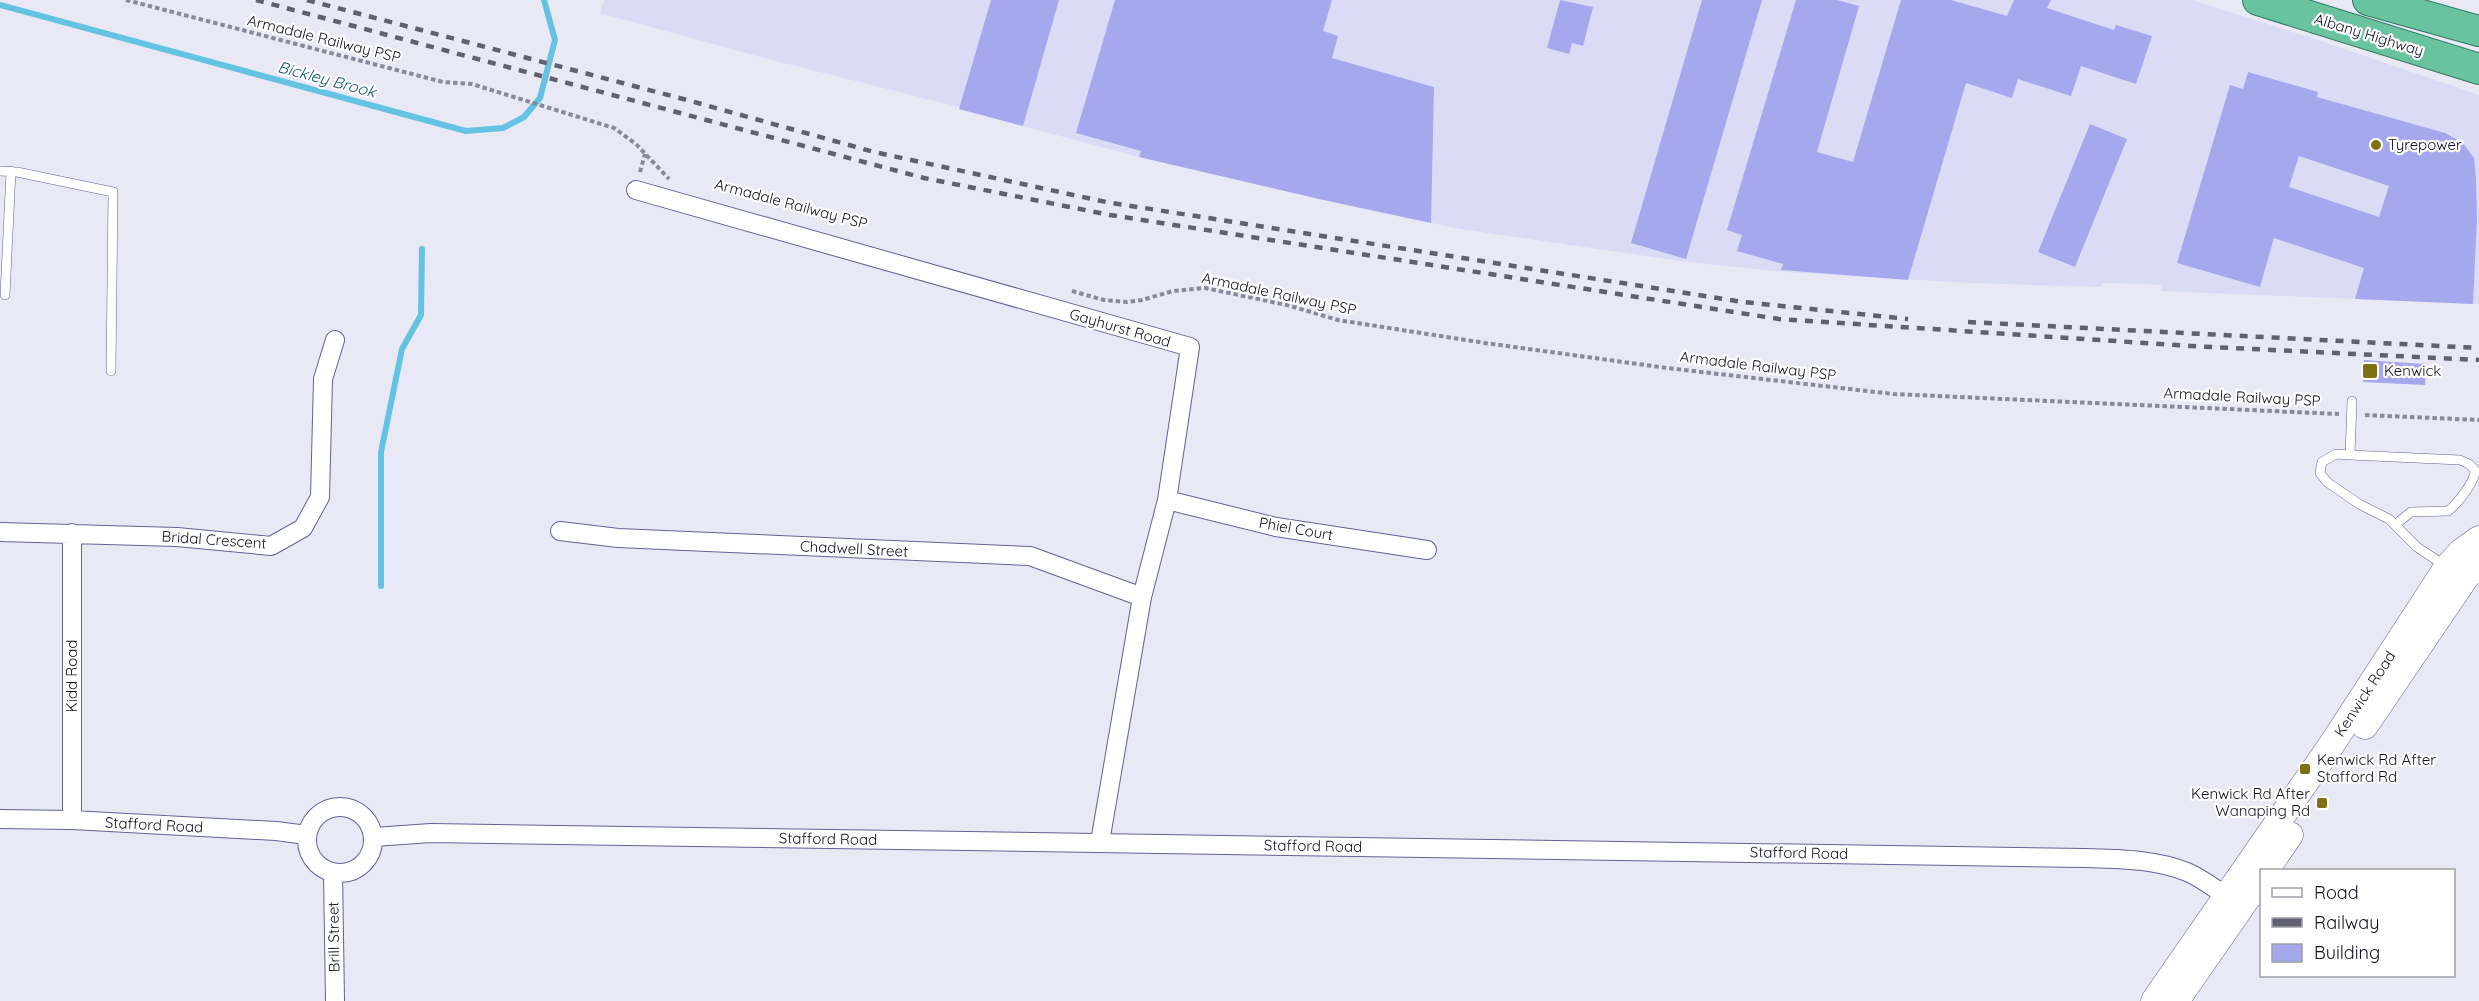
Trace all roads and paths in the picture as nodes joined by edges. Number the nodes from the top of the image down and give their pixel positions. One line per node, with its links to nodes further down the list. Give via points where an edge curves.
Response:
1 (126, 0): 8 (path, Armadale Railway PSP, via 443,82 472,84 606,125 621,132)
2 (2258, 0): 5 (highway, Albany Highway)
3 (2368, 0): 4 (highway)
4 (2479, 30)
5 (2479, 69)
6 (0, 171): 7 (lane)
7 (11, 171): 11 (lane); 13 (lane, via 114,192)
8 (676, 183)
9 (636, 190): 18 (street, Gayhurst Road, via 1190,347)
10 (1070, 291): 15 (path, Armadale Railway PSP, via 1127,302 1196,287 1287,305 1338,320 1474,341 1884,393)
11 (5, 295)
12 (335, 340): 22 (street, Bridal Crescent, via 323,379 320,497 303,528 271,546)
13 (111, 371)
14 (2352, 401): 15 (lane)
15 (2352, 415): 16 (path, Armadale Railway PSP); 17 (lane)
16 (2479, 420)
17 (2350, 455): 19 (lane, via 2326,458 2320,467 2322,477); 19 (lane, via 2460,460 2475,470 2475,479 2448,511 2411,512)
18 (1167, 500): 24 (street, Phiel Court, via 1276,527); 27 (street, Gayhurst Road)
19 (2396, 524): 26 (lane, via 2411,542)
20 (560, 531): 27 (street, Chadwell Street, via 618,538 1030,556)
21 (0, 532): 22 (street, Bridal Crescent)
22 (72, 533): 29 (street, Kidd Road)
23 (2479, 539): 26 (main road, Kenwick Road)
24 (1427, 550)
25 (2479, 565): 33 (main road, Kenwick Road, via 2466,577)
26 (2447, 567): 36 (main road, Kenwick Road)
27 (1142, 597): 32 (street, Gayhurst Road)
28 (0, 819): 29 (street, Stafford Road)
29 (72, 820): 30 (street, Stafford Road)
30 (307, 836): 31 (street, via 315,817 335,806 360,812 368,820); 34 (street, via 312,858)
31 (374, 837): 32 (street, Stafford Road, via 431,833); 34 (street, via 370,854 361,866)
32 (1100, 842): 36 (street, Stafford Road, via 2140,860 2189,873)
33 (2267, 869)
34 (333, 872): 37 (street, Brill Street)
35 (2260, 879): 36 (main road, Kenwick Road)
36 (2234, 901): 38 (main road, Kenwick Road); 39 (main road, Kenwick Road)
37 (335, 1001)
38 (2154, 1001)
39 (2176, 1001)

